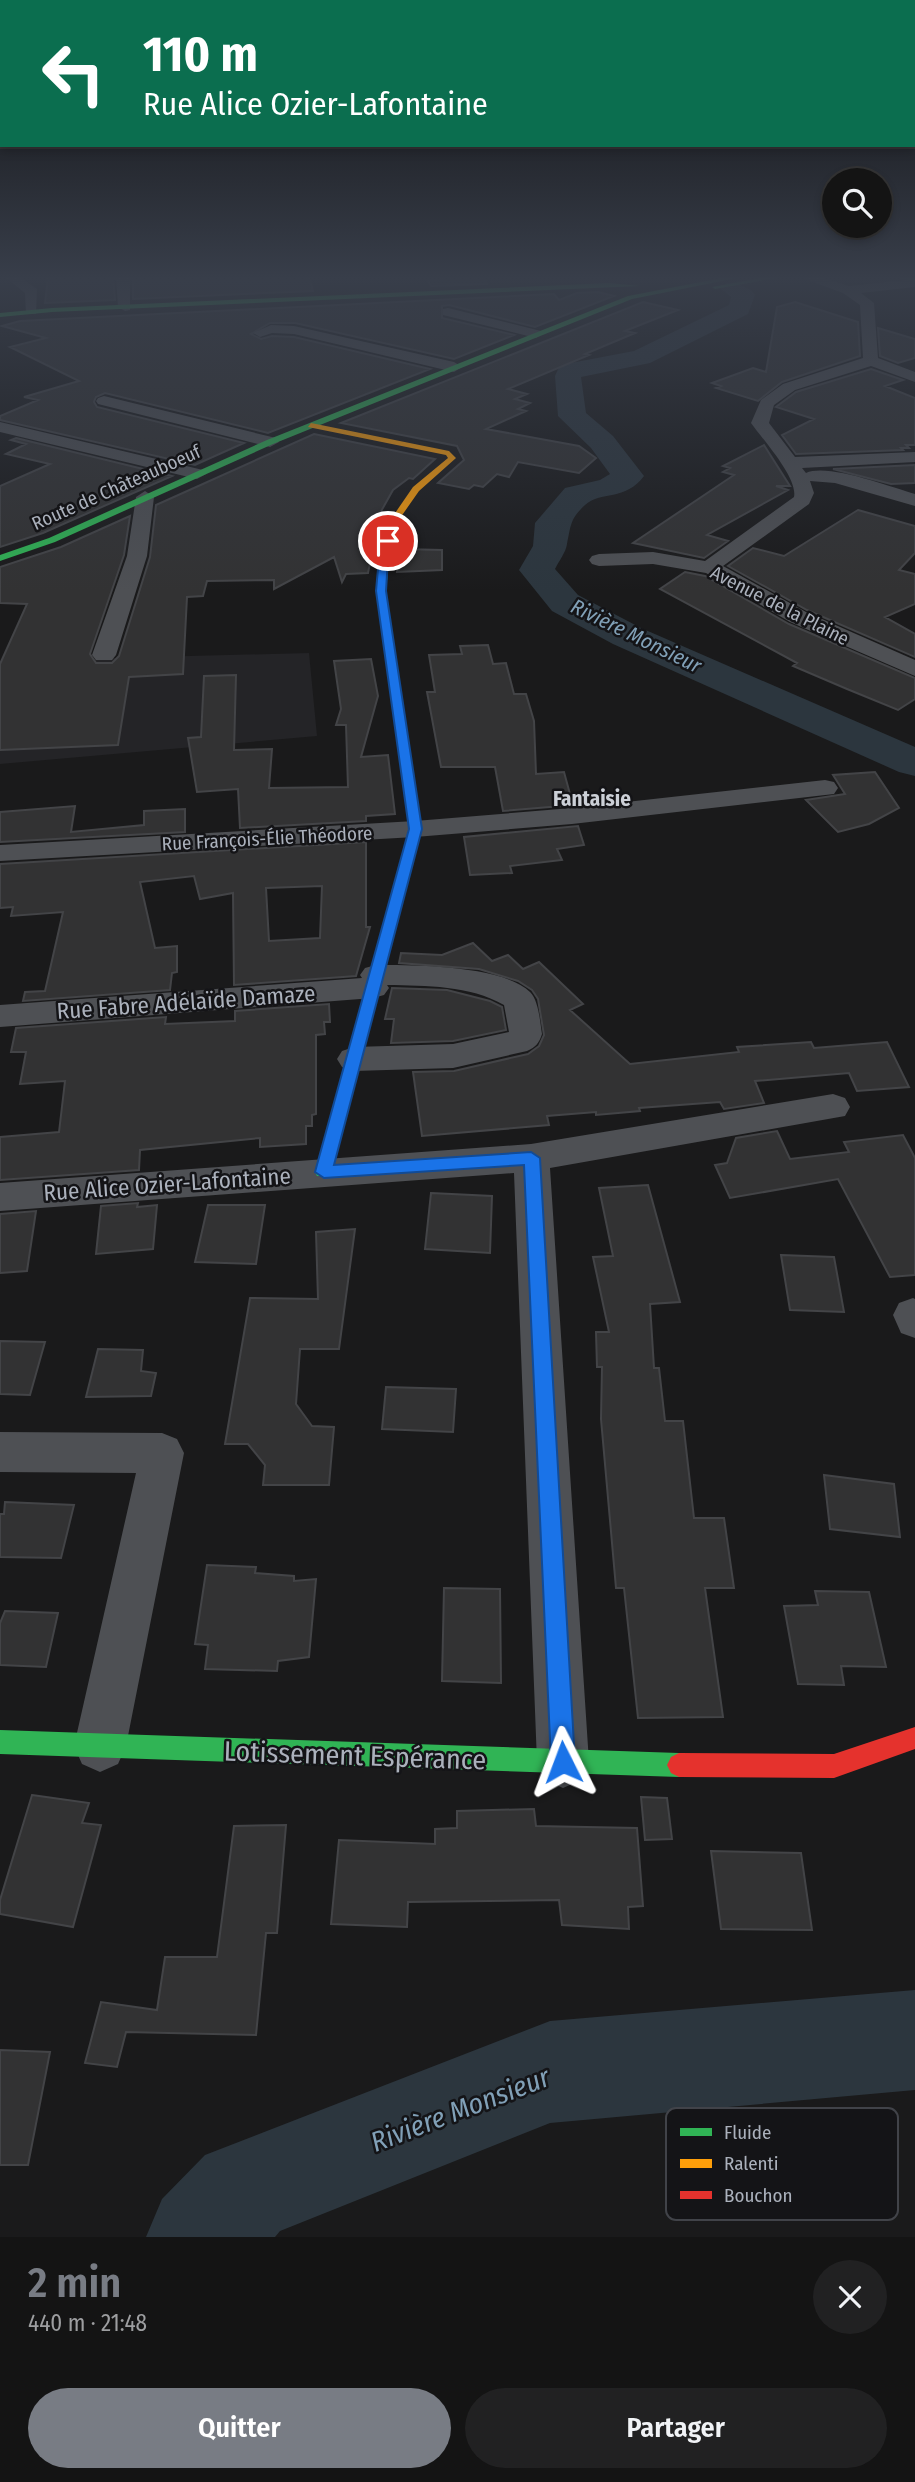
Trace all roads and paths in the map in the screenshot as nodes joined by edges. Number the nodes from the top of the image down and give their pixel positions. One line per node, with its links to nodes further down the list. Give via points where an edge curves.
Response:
1 (418, 381): 4 (street, Route de Châteauboeuf)
2 (806, 381): 8 (street, via 767,402 760,423)
3 (104, 401): 6 (street)
4 (311, 425): 6 (street, Route de Châteauboeuf); 18 (street, via 452,456 410,494 393,524 383,558 381,591)
5 (0, 427): 9 (street)
6 (270, 442): 9 (street, Route de Châteauboeuf)
7 (915, 457): 8 (street)
8 (792, 468): 11 (street); 14 (street, via 805,489 802,499)
9 (197, 474): 10 (street, Route de Châteauboeuf)
10 (145, 497): 12 (street, Route de Châteauboeuf, via 52,540); 15 (street, via 137,556)
11 (915, 500)
12 (0, 558)
13 (599, 561): 14 (street, Avenue de la Plaine, via 653,558)
14 (712, 568): 16 (street, Avenue de la Plaine, via 798,617)
15 (104, 655)
16 (915, 669)
17 (825, 788): 18 (street, Rue François-Élie Théodore)
18 (415, 829): 19 (street, Rue François-Élie Théodore); 20 (street)
19 (0, 853)
20 (374, 981): 21 (street, Rue Fabre Adélaïde Damaze); 22 (street); 22 (street, Rue Fabre Adélaïde Damaze, via 448,978 474,982 519,1000 526,1034 515,1043 453,1056)
21 (0, 1016)
22 (354, 1059): 25 (street)
23 (833, 1107): 24 (street, Rue Alice Ozier-Lafontaine)
24 (531, 1158): 25 (street, Rue Alice Ozier-Lafontaine); 31 (street)
25 (324, 1172): 26 (street, Rue Alice Ozier-Lafontaine)
26 (0, 1197)
27 (0, 1452): 30 (street, via 162,1453)
28 (915, 1738): 31 (street, Lotissement Espérance, via 834,1766)
29 (0, 1742): 30 (street, Lotissement Espérance)
30 (100, 1746): 31 (street, Lotissement Espérance)
31 (563, 1762)

